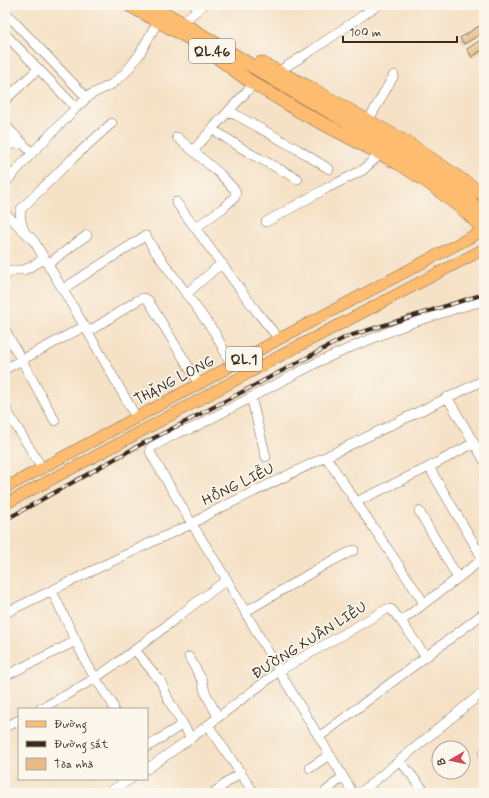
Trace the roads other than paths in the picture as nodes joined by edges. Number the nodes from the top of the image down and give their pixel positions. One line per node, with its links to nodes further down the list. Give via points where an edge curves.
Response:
1 (129, 5): 6 (highway, QL.46)
2 (149, 5): 6 (highway, QL.46)
3 (203, 5): 7 (street)
4 (378, 5): 11 (street)
5 (5, 12): 14 (street)
6 (161, 12): 7 (highway, QL.46); 9 (highway, QL.46); 14 (street, via 139,55 126,72 112,84)
7 (182, 23): 9 (highway, QL.46)
8 (5, 34): 10 (street)
9 (208, 44): 11 (highway); 13 (highway); 19 (highway, QL.46, via 296,93)
10 (38, 69): 15 (street); 16 (street)
11 (279, 71): 19 (highway)
12 (394, 75): 19 (street)
13 (253, 83): 17 (street); 27 (highway)
14 (87, 98): 16 (street)
15 (5, 100)
16 (76, 108): 26 (street)
17 (229, 111): 20 (street); 29 (street)
18 (112, 123): 40 (street, via 21,209 21,224)
19 (366, 126): 33 (highway, via 409,144); 35 (highway, QL.46, via 463,195)
20 (212, 129): 25 (street); 31 (street, via 251,154)
21 (11, 132): 23 (street); 24 (street); 26 (street)
22 (178, 137): 25 (street)
23 (5, 139)
24 (5, 146)
25 (193, 151): 38 (street, via 236,192 223,208)
26 (32, 153): 32 (street)
27 (380, 154): 37 (street, via 363,170); 39 (highway, via 429,183 464,210)
28 (5, 167): 30 (street)
29 (329, 168)
30 (5, 170)
31 (298, 179)
32 (5, 183)
33 (484, 195)
34 (176, 202): 38 (street)
35 (484, 214)
36 (7, 218): 40 (street)
37 (266, 222)
38 (195, 228): 44 (street)
39 (484, 230): 51 (main road, THĂNG LONG / QL.1)
40 (26, 233): 43 (street)
41 (87, 235): 43 (street)
42 (484, 249): 57 (main road, THĂNG LONG / QL.1)
43 (46, 261): 45 (street); 46 (street)
44 (222, 263): 47 (street); 51 (street)
45 (5, 275)
46 (63, 289): 47 (street, via 146,236); 49 (street)
47 (186, 294): 53 (street, via 215,332)
48 (484, 301): 58 (street, via 408,324 368,340 318,362)
49 (87, 329): 52 (street); 56 (street, via 146,298); 61 (street)
50 (5, 330): 52 (street)
51 (279, 339): 53 (main road, THĂNG LONG / QL.1)
52 (21, 360): 54 (street); 62 (street)
53 (232, 366): 56 (main road, THĂNG LONG / QL.1)
54 (5, 369)
55 (484, 380): 59 (street, HỒNG LIỄU)
56 (199, 384): 57 (main road); 61 (main road, THĂNG LONG / QL.1)
57 (206, 396): 71 (main road, THĂNG LONG / QL.1)
58 (251, 397): 64 (street); 73 (street, via 150,449)
59 (447, 397): 63 (street); 65 (street, HỒNG LIỄU)
60 (5, 408): 68 (street)
61 (136, 417): 68 (main road, THĂNG LONG / QL.1)
62 (55, 421)
63 (474, 443): 66 (street); 67 (street)
64 (266, 457)
65 (326, 457): 70 (street); 73 (street, HỒNG LIỄU)
66 (484, 460)
67 (429, 467): 70 (street); 75 (street)
68 (42, 468): 69 (main road, THĂNG LONG / QL.1)
69 (5, 488)
70 (356, 502): 79 (street)
71 (5, 504)
72 (419, 511): 76 (street)
73 (192, 524): 77 (street); 78 (street, HỒNG LIỄU)
74 (354, 550): 80 (street)
75 (483, 558): 76 (street)
76 (458, 578): 79 (street)
77 (227, 580): 80 (street); 85 (street)
78 (52, 591): 81 (street, HỒNG LIỄU); 84 (street)
79 (424, 603): 83 (street)
80 (245, 612): 88 (street)
81 (5, 613)
82 (484, 613): 86 (street)
83 (401, 621): 86 (street); 88 (street, ĐƯỜNG XUÂN LIỄU, via 392,610 387,609)
84 (76, 641): 89 (street); 90 (street)
85 (135, 650): 90 (street); 96 (street, via 161,682)
86 (426, 656): 100 (street)
87 (188, 657): 94 (street, via 202,680 205,692)
88 (279, 671): 94 (street, ĐƯỜNG XUÂN LIỄU); 100 (street)
89 (5, 676)
90 (95, 678): 92 (street); 93 (street)
91 (484, 691): 103 (street)
92 (46, 708)
93 (114, 708)
94 (218, 717): 97 (street, ĐƯỜNG XUÂN LIỄU)
95 (18, 720): 98 (street)
96 (183, 724): 99 (street); 101 (street)
97 (208, 725): 99 (street, ĐƯỜNG XUÂN LIỄU); 106 (street)
98 (5, 727)
99 (191, 738): 104 (street, ĐƯỜNG XUÂN LIỄU)
100 (319, 738): 102 (street)
101 (148, 746)
102 (329, 755): 105 (street); 107 (street)
103 (400, 761): 114 (street); 115 (street)
104 (148, 768)
105 (310, 768)
106 (240, 772): 110 (street); 111 (street)
107 (342, 777): 112 (street); 113 (street)
108 (129, 780): 109 (street)
109 (107, 793)
110 (213, 793)
111 (254, 793)
112 (324, 793)
113 (353, 793)
114 (360, 793)
115 (426, 793)

